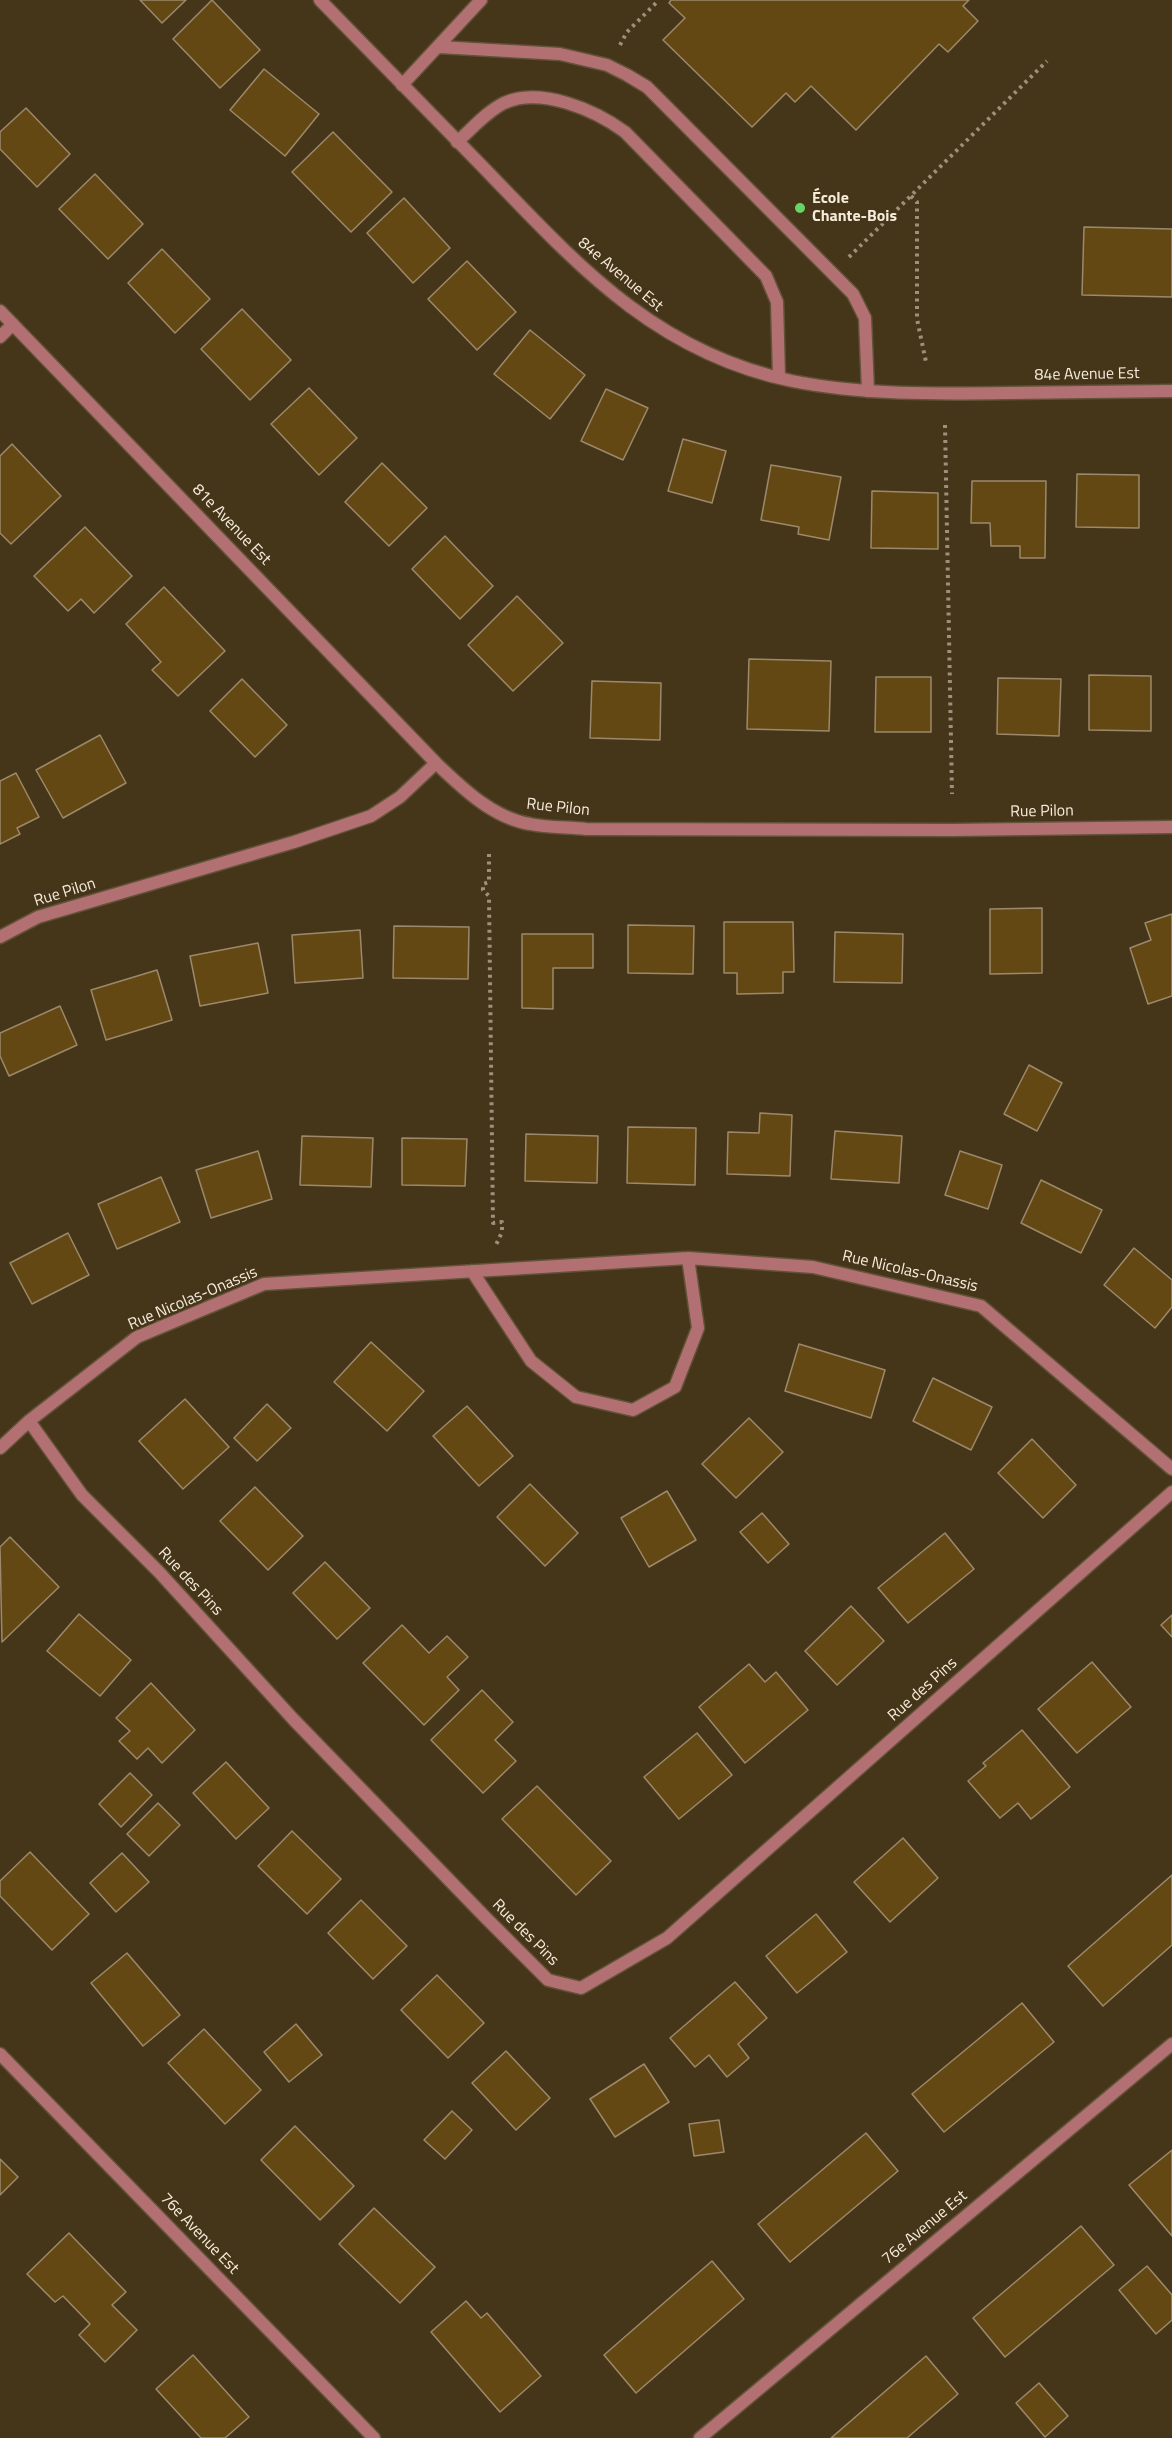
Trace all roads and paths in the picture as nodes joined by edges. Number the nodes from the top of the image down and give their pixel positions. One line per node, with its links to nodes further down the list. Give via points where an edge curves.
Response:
1 (320, 0): 7 (street, 84e Avenue Est)
2 (481, 0): 4 (street)
3 (659, 0): 5 (path, via 627,32)
4 (439, 47): 7 (street); 16 (street, via 568,56 607,65 646,87 853,294 866,318)
5 (618, 49)
6 (1047, 61): 9 (path)
7 (402, 85): 8 (street, 84e Avenue Est)
8 (458, 142): 15 (street, 84e Avenue Est, via 596,281 639,315 703,352); 15 (street, via 504,103 532,98 578,106 610,121 766,276 777,302)
9 (911, 196): 10 (path); 14 (path, via 917,202 917,319)
10 (848, 258)
11 (0, 311): 12 (street, 81e Avenue Est)
12 (13, 324): 13 (street); 19 (street, 81e Avenue Est)
13 (0, 337)
14 (926, 362)
15 (779, 377): 16 (street, 84e Avenue Est)
16 (868, 391): 17 (street, 84e Avenue Est)
17 (1172, 391)
18 (945, 425): 20 (path)
19 (436, 763): 21 (street, Rue Pilon, via 498,813 541,826 952,830); 23 (street, Rue Pilon, via 400,797 371,816 38,917)
20 (952, 794)
21 (1172, 827)
22 (489, 854): 24 (path, via 489,882 483,884 483,890 489,896 493,1223 502,1222)
23 (0, 937)
24 (494, 1248)
25 (688, 1258): 26 (street, Rue Nicolas-Onassis); 26 (street, via 698,1328 675,1387 633,1410 576,1397 531,1361); 29 (street, Rue Nicolas-Onassis, via 813,1267 981,1306)
26 (472, 1271): 27 (street, Rue Nicolas-Onassis, via 264,1284 137,1337)
27 (29, 1421): 28 (street, Rue Nicolas-Onassis); 30 (street, Rue des Pins, via 82,1495 469,1900 548,1980 581,1988 668,1938)
28 (0, 1448)
29 (1172, 1469)
30 (1172, 1491)
31 (1172, 2044): 34 (street, 76e Avenue Est)
32 (0, 2054): 33 (street, 76e Avenue Est)
33 (374, 2438)
34 (700, 2438)

